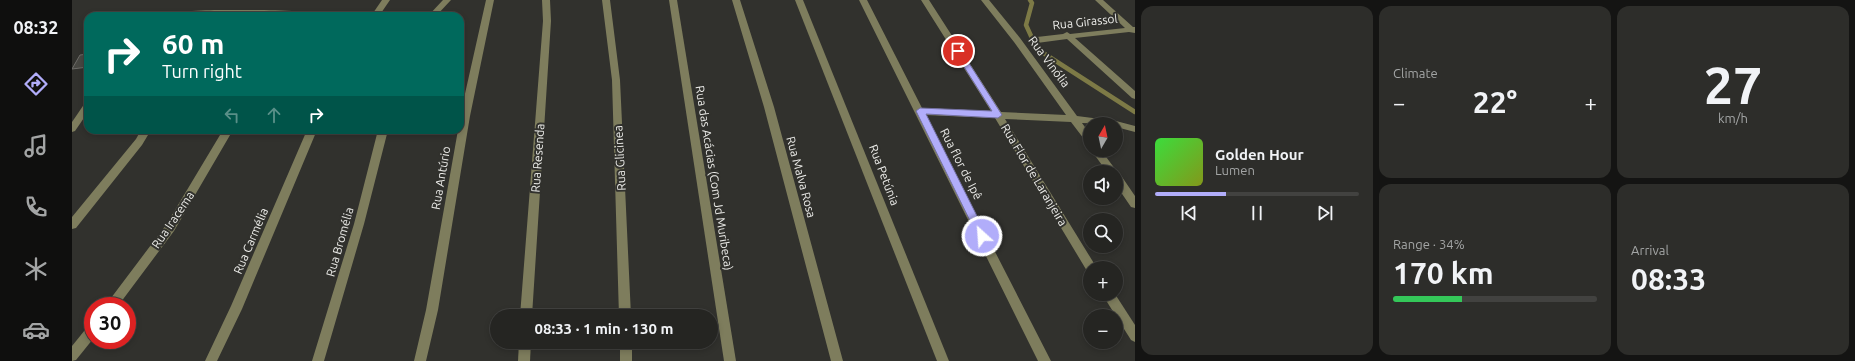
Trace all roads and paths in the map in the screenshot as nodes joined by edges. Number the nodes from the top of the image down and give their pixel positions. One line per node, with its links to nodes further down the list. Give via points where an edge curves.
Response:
1 (386, 0): 13 (street)
2 (447, 0): 14 (street)
3 (490, 0): 24 (street, Rua Antúrio)
4 (546, 0): 40 (street, Rua Resenda, via 547,21)
5 (606, 0): 41 (street, Rua Glicinea, via 616,88)
6 (672, 0): 52 (street, Rua das Acácias (Com Jd Muribeca))
7 (736, 0): 53 (street, Rua Malva Rosa, via 769,108)
8 (799, 0): 54 (street, Rua Petúnia)
9 (863, 0): 20 (street, Rua flor de Ipê)
10 (925, 0): 21 (street, Rua Flor de Laranjeira)
11 (985, 0): 22 (street, Rua Vinólia)
12 (1099, 0): 15 (street)
13 (378, 12)
14 (436, 12)
15 (1134, 31): 16 (street, Rua Girassol)
16 (1067, 36): 17 (street, Rua Girassol); 18 (street)
17 (1037, 40)
18 (1135, 96)
19 (84, 111): 26 (street)
20 (920, 111): 21 (street); 55 (street, Rua flor de Ipê)
21 (998, 115): 22 (street); 37 (street, Rua Flor de Laranjeira)
22 (1076, 119): 23 (street); 28 (street, Rua Vinólia)
23 (1083, 120)
24 (464, 122)
25 (1123, 126): 27 (street)
26 (72, 129)
27 (1135, 129)
28 (1083, 130)
29 (144, 134): 36 (street)
30 (226, 134): 38 (street, Rua Iracema, via 170,228)
31 (310, 134): 47 (street, Rua Carmélia, via 236,309)
32 (382, 134): 48 (street, Rua Bromélia, via 359,224)
33 (462, 134): 49 (street, Rua Antúrio, via 432,310)
34 (1123, 187): 35 (street)
35 (1135, 204)
36 (72, 224)
37 (1087, 261)
38 (118, 297)
39 (1112, 301): 42 (street)
40 (526, 309)
41 (625, 309)
42 (1135, 336)
43 (84, 341): 46 (street)
44 (525, 349): 50 (street)
45 (626, 349): 51 (street)
46 (72, 356)
47 (211, 361)
48 (318, 361)
49 (420, 361)
50 (524, 361)
51 (626, 361)
52 (730, 361)
53 (837, 361)
54 (943, 361)
55 (1045, 361)

